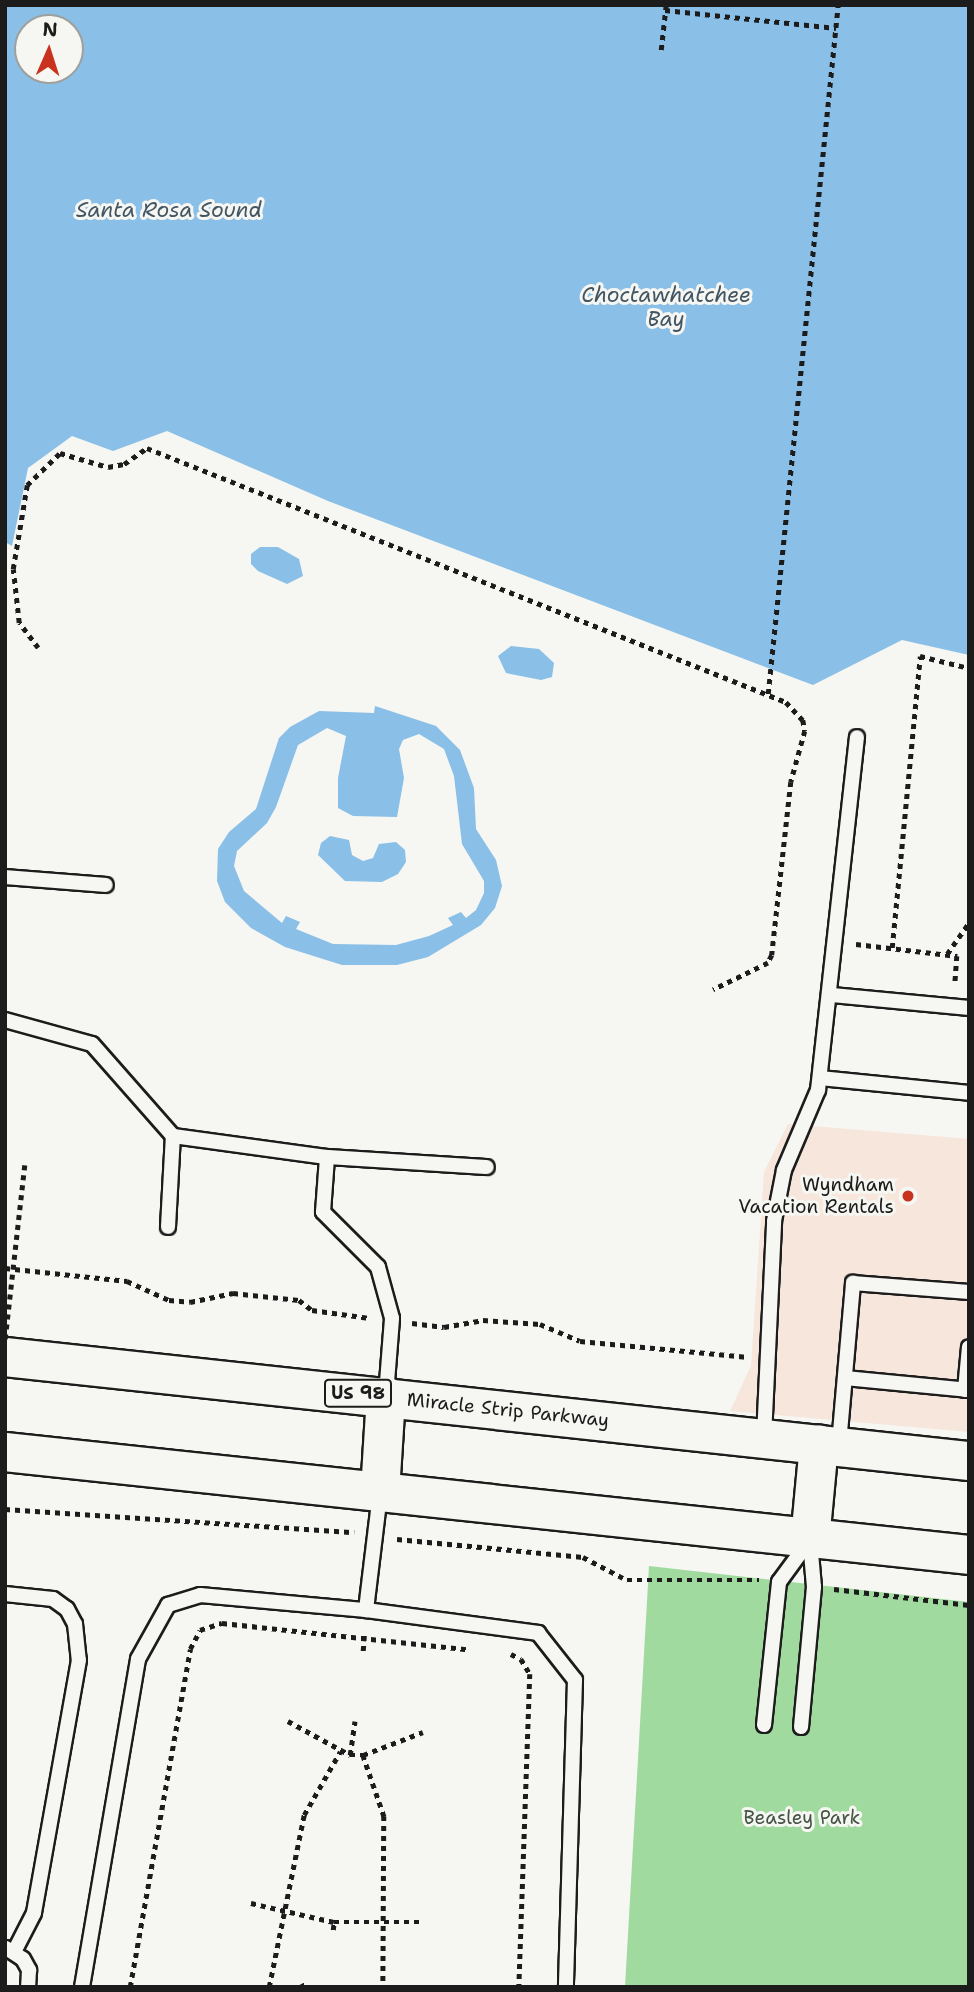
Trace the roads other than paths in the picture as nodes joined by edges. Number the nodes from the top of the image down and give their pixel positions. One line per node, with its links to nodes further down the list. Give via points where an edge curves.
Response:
1 (858, 737): 4 (lane)
2 (5, 877): 3 (lane)
3 (106, 885)
4 (831, 995): 5 (lane); 7 (lane)
5 (969, 1008)
6 (5, 1020): 9 (lane, via 92,1044)
7 (820, 1078): 8 (lane); 19 (lane, via 784,1170 774,1221)
8 (969, 1093)
9 (173, 1136): 10 (lane); 12 (lane)
10 (327, 1157): 11 (lane); 18 (lane, via 323,1212 378,1268 392,1318)
11 (487, 1167)
12 (168, 1227)
13 (969, 1292): 16 (lane, via 853,1283)
14 (969, 1347): 17 (lane)
15 (5, 1357): 18 (highway, Miracle Strip Parkway / US 98)
16 (845, 1378): 17 (lane); 20 (lane)
17 (967, 1390)
18 (386, 1396): 19 (highway, Miracle Strip Parkway / US 98); 23 (highway)
19 (764, 1438): 20 (highway, Miracle Strip Parkway / US 98)
20 (829, 1445): 22 (highway, Miracle Strip Parkway / US 98); 24 (highway)
21 (5, 1452): 23 (highway)
22 (969, 1461)
23 (380, 1492): 24 (highway); 27 (lane)
24 (810, 1540): 25 (highway); 28 (lane, via 779,1582); 29 (lane, via 814,1587)
25 (969, 1555)
26 (5, 1594): 30 (lane, via 53,1599 67,1609 75,1623 79,1660 34,1913)
27 (366, 1610): 32 (lane, via 200,1595 168,1605 138,1659); 33 (lane, via 538,1633 575,1681)
28 (764, 1725)
29 (801, 1727)
30 (10, 1949): 31 (lane, via 29,1969)
31 (27, 1987)
32 (82, 1987)
33 (566, 1987)

